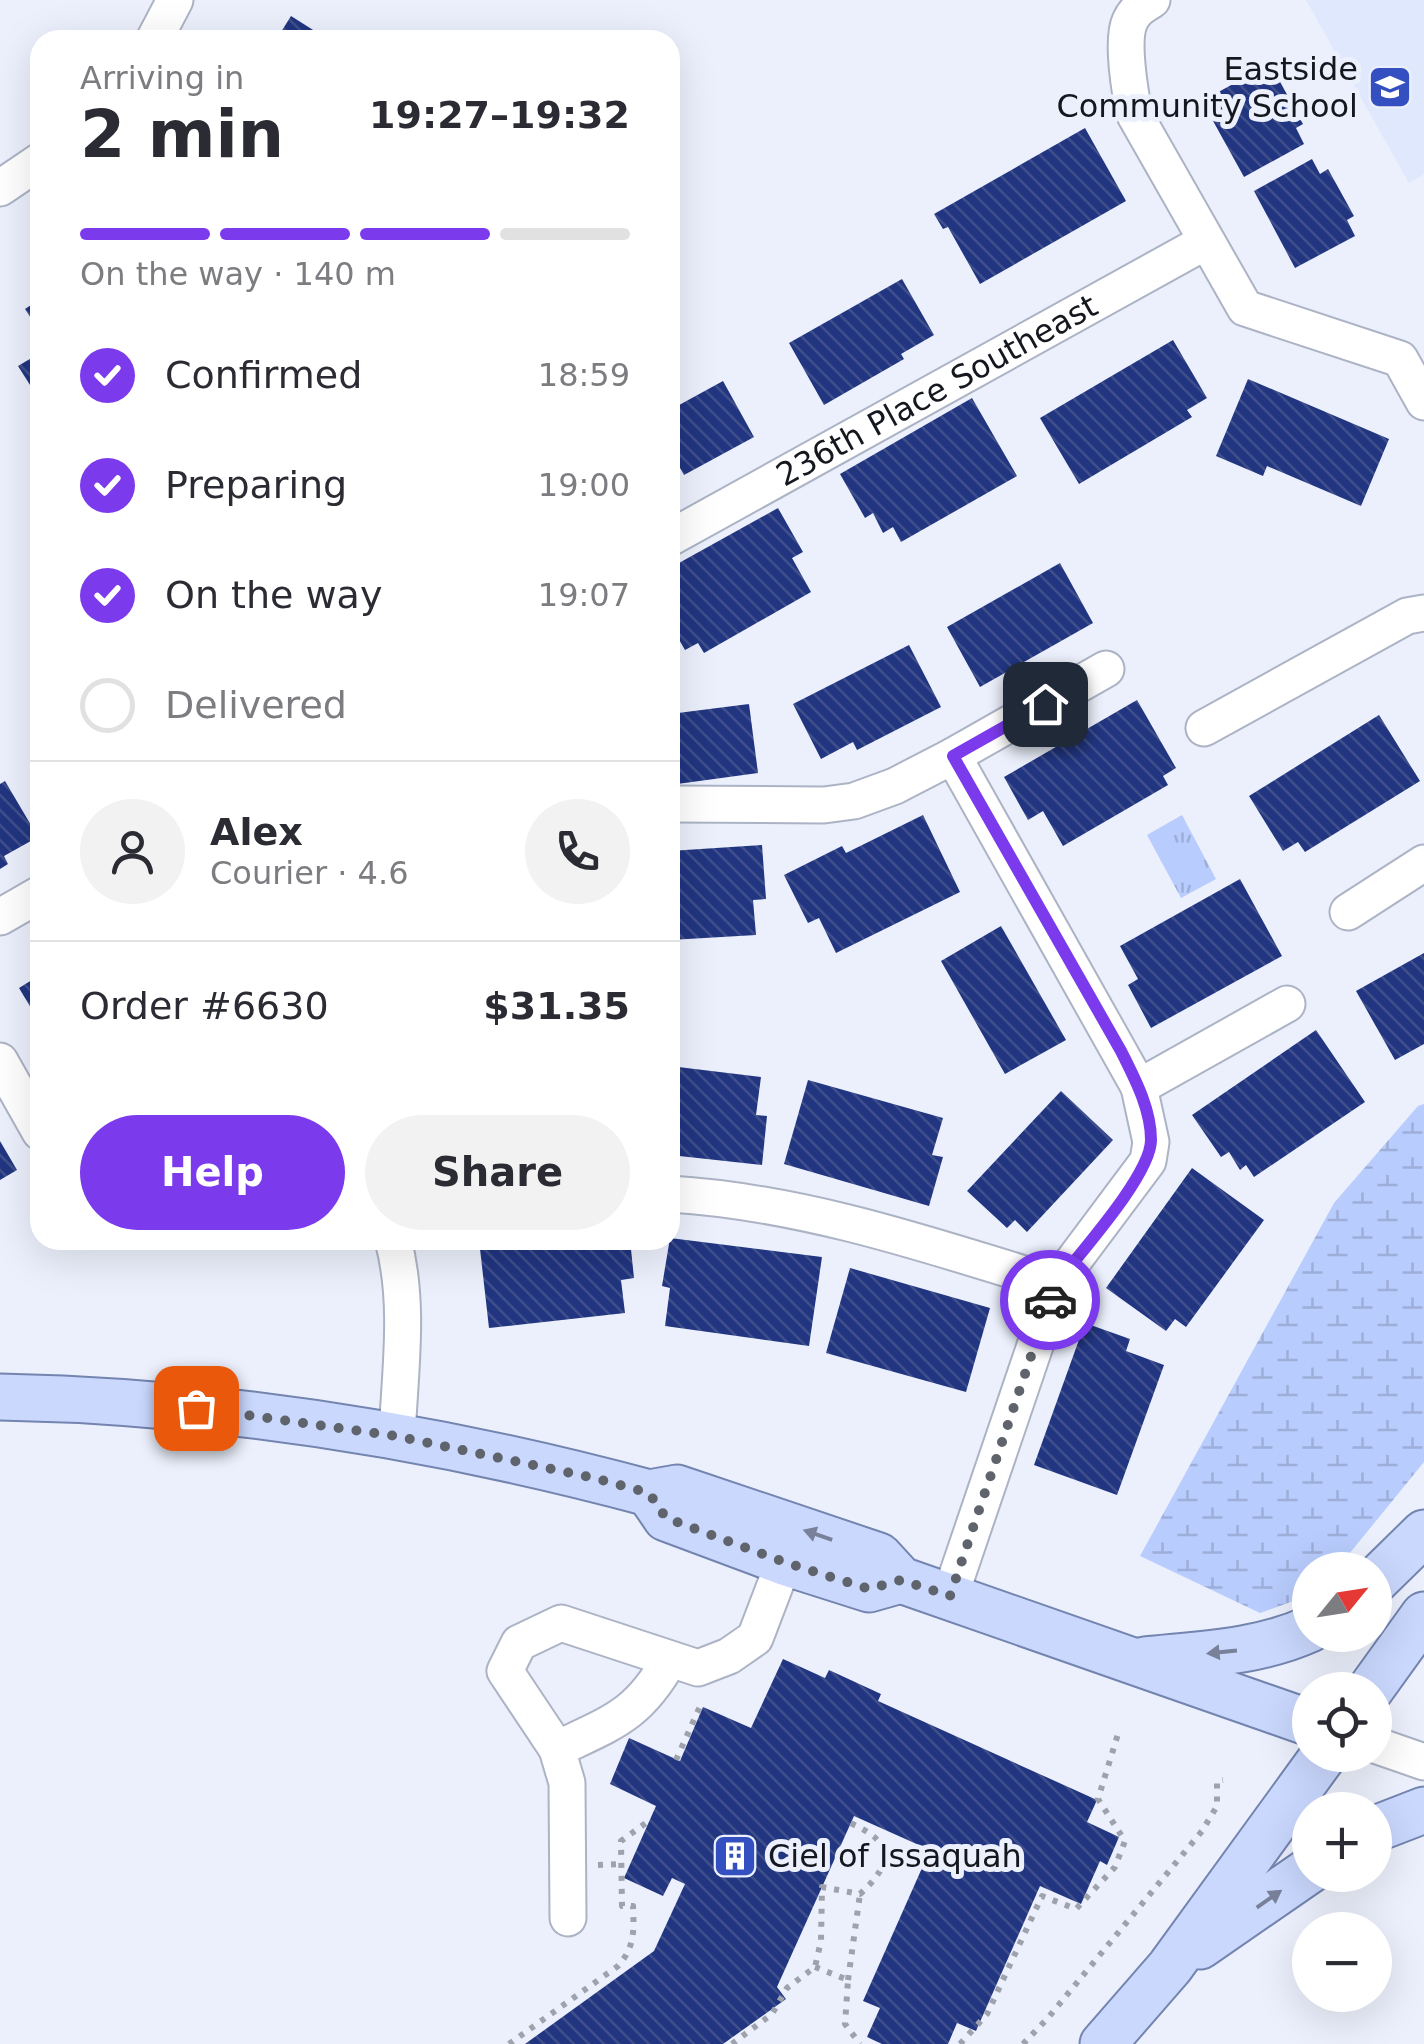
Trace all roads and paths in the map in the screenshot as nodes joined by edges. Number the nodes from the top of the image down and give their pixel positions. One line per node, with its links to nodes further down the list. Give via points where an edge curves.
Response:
1 (175, 0): 3 (street)
2 (1152, 0): 6 (street, via 1127,26 1127,82 1135,116)
3 (159, 30)
4 (30, 168): 5 (street)
5 (0, 188)
6 (1206, 242): 7 (street, via 1245,308 1400,359); 8 (street, 236th Place Southeast)
7 (1424, 402)
8 (680, 532)
9 (1424, 612): 11 (street)
10 (1106, 669): 12 (street)
11 (1204, 728)
12 (953, 756): 13 (street, via 854,801); 20 (street)
13 (680, 804)
14 (1424, 863): 16 (street)
15 (30, 900): 17 (street)
16 (1348, 912)
17 (0, 917)
18 (1287, 1004): 20 (street)
19 (0, 1061): 21 (street)
20 (1139, 1087): 24 (street, via 1151,1142 1148,1161)
21 (30, 1114)
22 (680, 1195): 24 (street, via 777,1206 896,1234)
23 (396, 1250): 26 (street, via 403,1330)
24 (1056, 1284): 32 (street)
25 (0, 1397): 26 (main road, via 230,1410)
26 (396, 1436): 27 (main road)
27 (649, 1493): 29 (main road, via 666,1518); 31 (main road, one-way to 27, via 879,1556 677,1488)
28 (1424, 1533): 30 (main road)
29 (784, 1562): 31 (main road, via 869,1589); 35 (street, via 755,1638 698,1668)
30 (1392, 1565)
31 (901, 1580): 32 (main road)
32 (950, 1596): 36 (main road)
33 (1424, 1615): 37 (main road)
34 (1292, 1637): 36 (main road, one-way to 36, via 1249,1649)
35 (670, 1659): 41 (street, via 632,1710); 41 (street, via 561,1624 519,1644 505,1670)
36 (1132, 1661): 39 (main road)
37 (1383, 1672)
38 (708, 1692): 43 (path)
39 (1292, 1717)
40 (1118, 1734): 60 (path, via 1098,1799 1125,1841 1115,1867 1076,1908 1042,1896 987,2014)
41 (557, 1749): 53 (street, via 566,1783)
42 (1392, 1751): 44 (street)
43 (676, 1760)
44 (1424, 1762)
45 (1312, 1772): 55 (main road)
46 (1222, 1780): 61 (path, via 1202,1832)
47 (1424, 1810): 49 (main road)
48 (650, 1820): 57 (path, via 622,1841 622,1906 633,1906 629,1954)
49 (1392, 1822)
50 (850, 1823): 52 (path, via 883,1845 886,1862)
51 (1292, 1882): 55 (main road, one-way to 51)
52 (860, 1894): 54 (path, via 822,1888 822,1941); 56 (path)
53 (568, 1918)
54 (814, 1967): 56 (path); 58 (path, via 787,1988 772,2014)
55 (1170, 1967): 62 (main road)
56 (848, 1980): 59 (path, via 845,2024)
57 (509, 2044)
58 (732, 2044)
59 (860, 2044)
60 (960, 2044)
61 (1023, 2044)
62 (1103, 2044)

